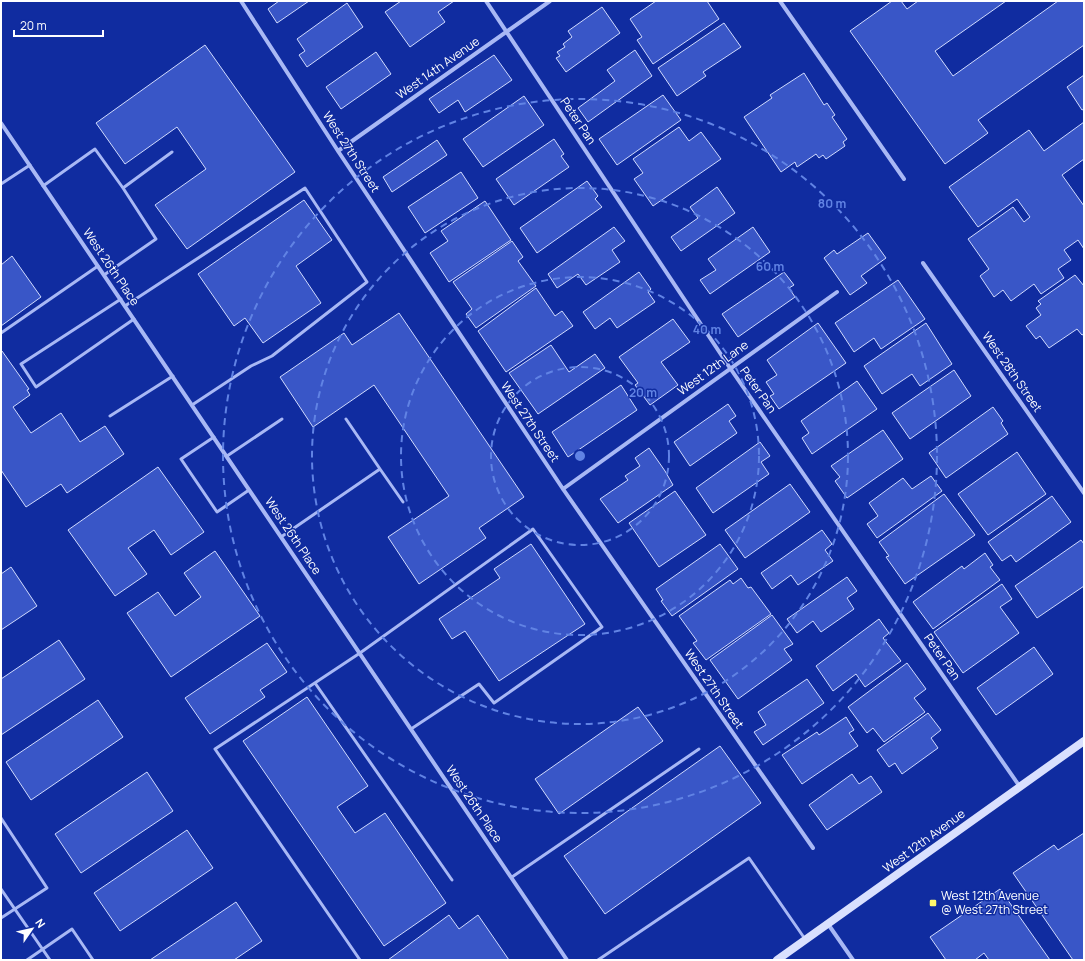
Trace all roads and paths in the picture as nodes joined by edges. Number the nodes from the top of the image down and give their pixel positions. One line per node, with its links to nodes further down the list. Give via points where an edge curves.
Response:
1 (241, 1): 7 (street, West 27th Street)
2 (486, 1): 5 (street, Peter Pan)
3 (550, 1): 5 (street, West 14th Avenue)
4 (780, 1): 10 (street)
5 (507, 32): 7 (street, West 14th Avenue); 22 (street, Peter Pan)
6 (1, 123): 9 (street, West 26th Place)
7 (338, 151): 31 (street, West 27th Street)
8 (172, 152): 13 (lane)
9 (30, 165): 11 (lane); 12 (street, West 26th Place)
10 (904, 179)
11 (1, 184)
12 (44, 186): 13 (lane, via 95,148); 15 (street, West 26th Place)
13 (123, 188): 16 (lane, via 156,239)
14 (923, 263): 33 (street, West 28th Street)
15 (98, 266): 16 (street, West 26th Place); 21 (lane)
16 (104, 275): 18 (street, West 26th Place)
17 (837, 292): 22 (street, West 12th Lane)
18 (121, 299): 19 (street, West 26th Place); 20 (lane, via 21,364 36,386)
19 (126, 306): 20 (street, West 26th Place); 24 (lane, via 305,188 309,194 367,282 272,356 251,366)
20 (134, 320): 23 (street, West 26th Place)
21 (1, 333)
22 (730, 368): 31 (street, West 12th Lane); 41 (street, Peter Pan)
23 (172, 376): 24 (street, West 26th Place); 25 (lane)
24 (192, 405): 28 (street, West 26th Place)
25 (110, 416)
26 (282, 419): 29 (lane)
27 (346, 419): 30 (lane)
28 (214, 437): 29 (street, West 26th Place); 32 (lane, via 181,459 217,512)
29 (227, 456): 32 (street, West 26th Place)
30 (380, 469): 34 (lane); 35 (lane)
31 (563, 489): 43 (street, West 27th Street)
32 (249, 490): 35 (street, West 26th Place)
33 (1084, 493)
34 (403, 502)
35 (281, 537): 36 (street, West 26th Place)
36 (360, 653): 37 (lane); 38 (street, West 26th Place); 38 (lane, via 533,529 602,627 494,703 478,684)
37 (315, 683): 45 (lane); 55 (lane, via 215,749)
38 (411, 729): 44 (street, West 26th Place)
39 (1084, 741): 41 (main road, West 12th Avenue)
40 (699, 749): 44 (lane)
41 (1020, 787): 49 (main road, West 12th Avenue)
42 (1, 818): 47 (lane, via 47,888)
43 (813, 848)
44 (512, 877): 56 (street, West 26th Place)
45 (452, 880)
46 (1, 889): 47 (lane)
47 (14, 909): 48 (lane); 51 (lane)
48 (1, 918)
49 (828, 924): 50 (main road, West 12th Avenue); 59 (street)
50 (806, 940): 57 (lane, via 749,858); 58 (main road, West 12th Avenue)
51 (42, 949): 52 (lane); 53 (lane); 54 (lane, via 72,929)
52 (27, 960)
53 (50, 960)
54 (93, 960)
55 (360, 960)
56 (568, 960)
57 (598, 960)
58 (777, 960)
59 (853, 960)

